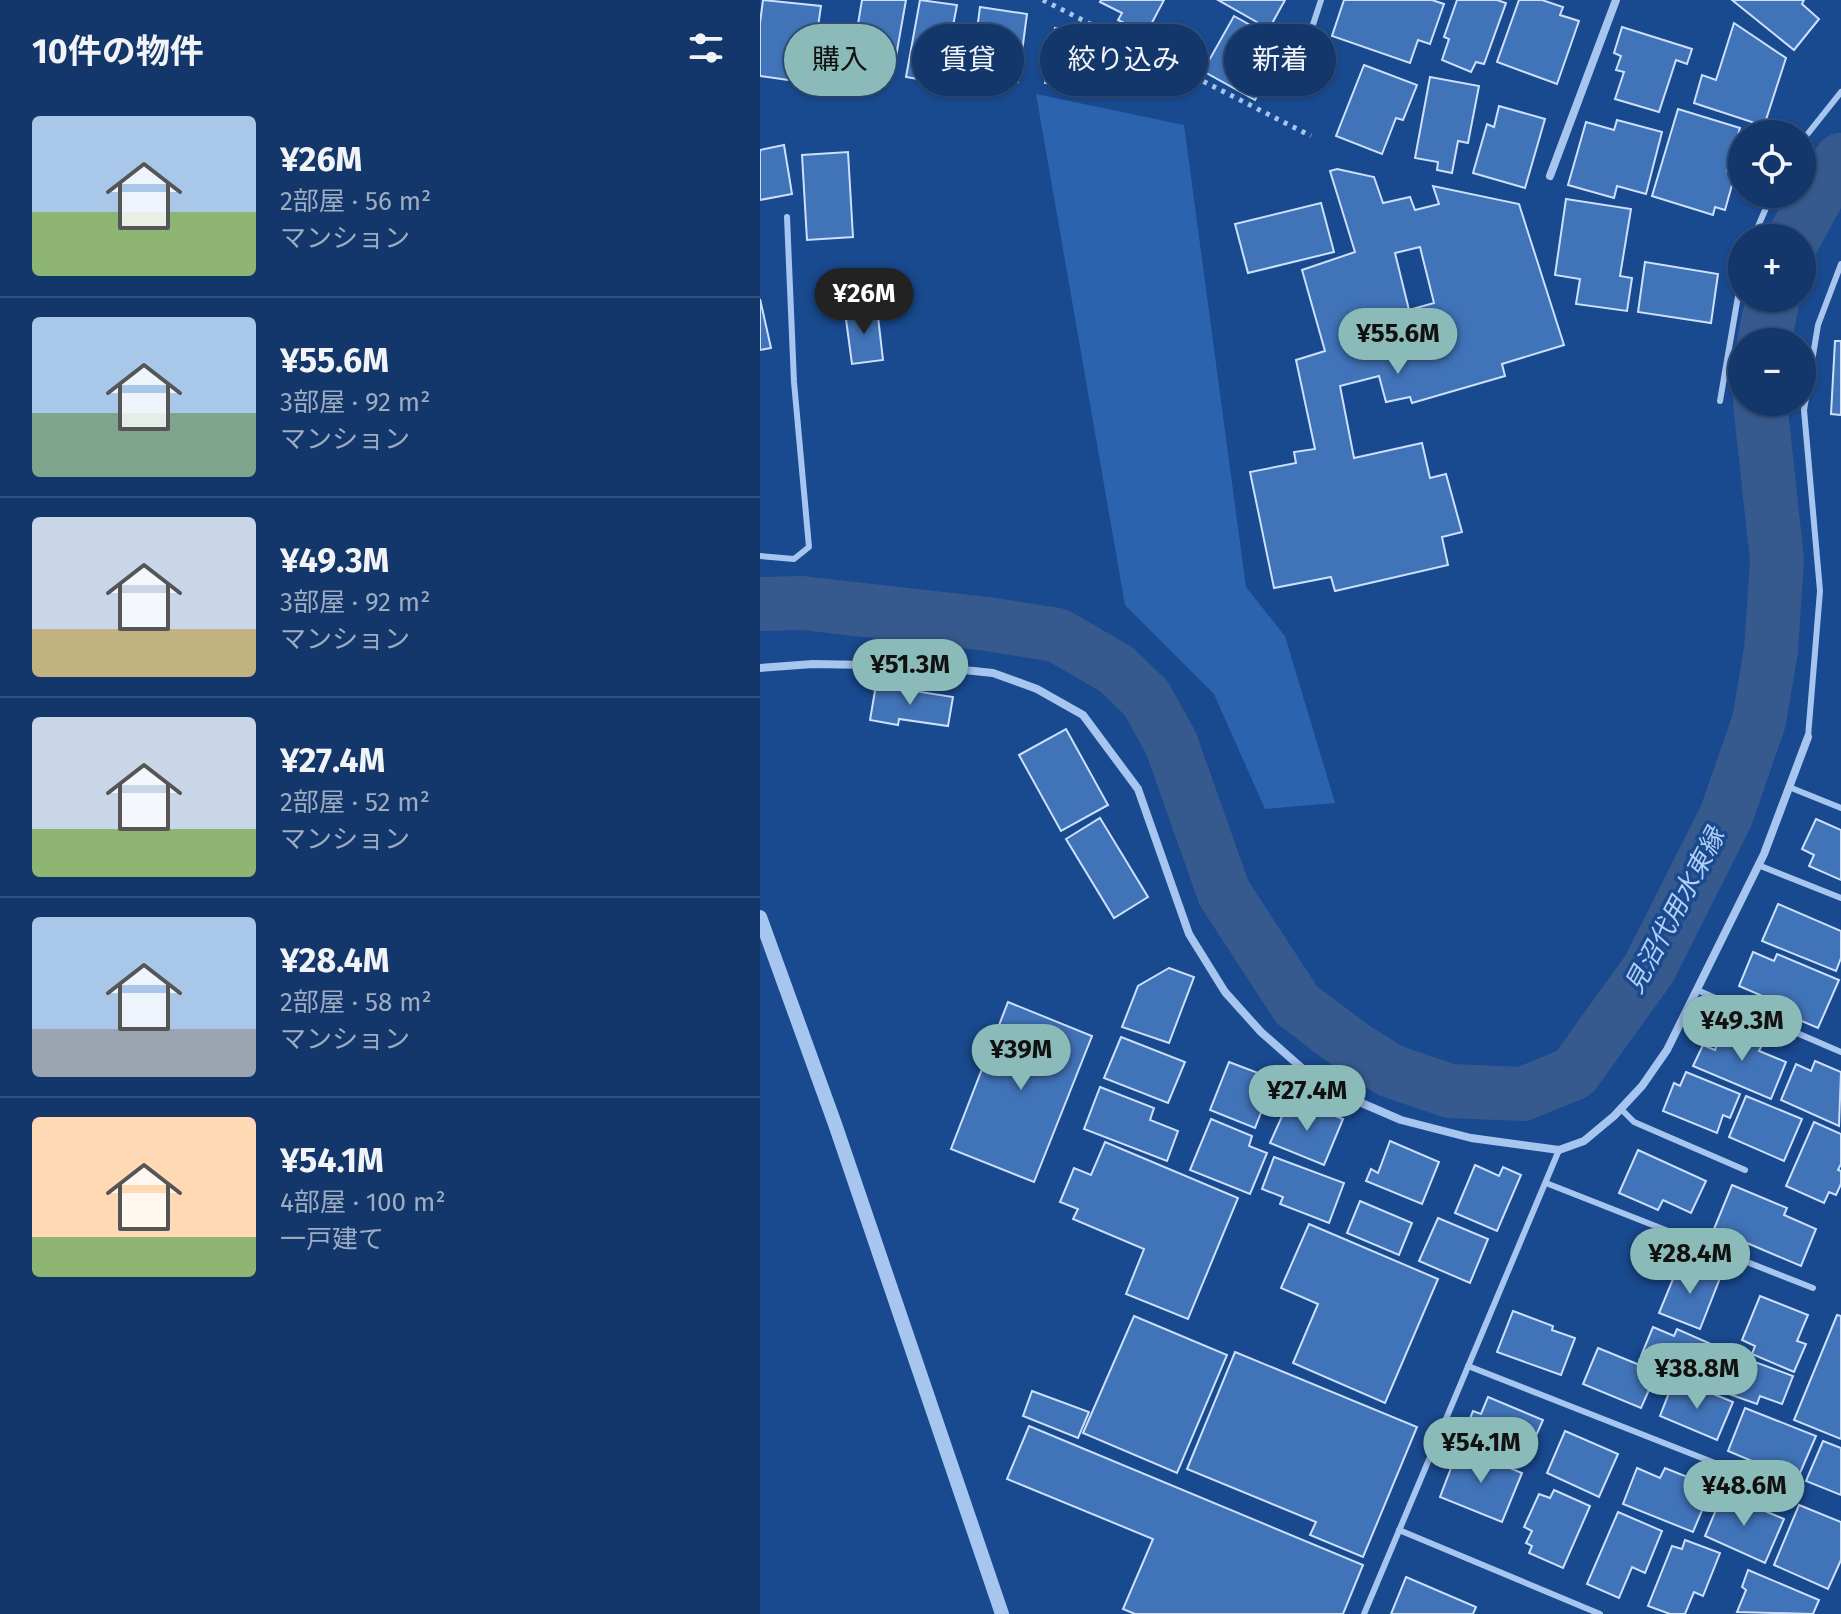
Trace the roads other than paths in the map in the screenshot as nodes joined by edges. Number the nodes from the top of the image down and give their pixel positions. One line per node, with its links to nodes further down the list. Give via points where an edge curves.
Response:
1 (1321, 0): 3 (lane)
2 (1616, 0): 6 (street)
3 (1313, 24)
4 (1841, 92): 5 (lane)
5 (1816, 123)
6 (1550, 176)
7 (787, 217): 11 (lane, via 809,547 794,559)
8 (1841, 264): 13 (lane, via 1818,325 1804,410 1820,591)
9 (1735, 312): 10 (lane)
10 (1720, 401)
11 (760, 556)
12 (760, 668): 22 (street, via 911,666 993,673 1037,689 1083,715 1138,789 1189,934 1225,992 1261,1032 1304,1070 1401,1120 1471,1138)
13 (1808, 737): 14 (street)
14 (1789, 787): 15 (lane); 16 (street)
15 (1841, 808)
16 (1758, 865): 17 (lane); 19 (street)
17 (1841, 898)
18 (760, 917): 29 (street)
19 (1697, 990): 20 (lane); 21 (street, via 1667,1050)
20 (1841, 1052)
21 (1621, 1109): 22 (street, via 1584,1141); 23 (lane, via 1634,1122)
22 (1559, 1150): 24 (lane)
23 (1745, 1170)
24 (1546, 1183): 25 (lane); 26 (lane)
25 (1813, 1288)
26 (1468, 1366): 27 (lane); 28 (lane)
27 (1748, 1476)
28 (1399, 1530): 30 (lane); 31 (lane)
29 (1002, 1614)
30 (1364, 1614)
31 (1600, 1614)

